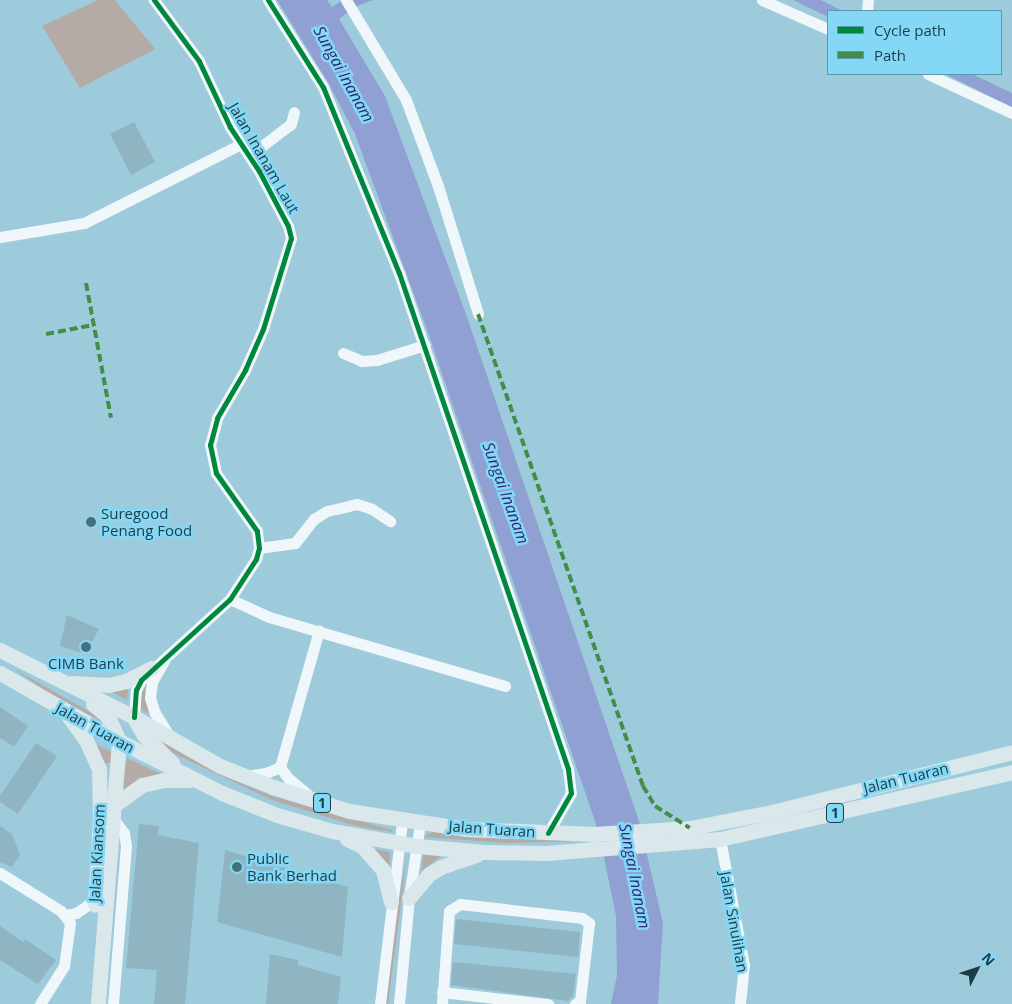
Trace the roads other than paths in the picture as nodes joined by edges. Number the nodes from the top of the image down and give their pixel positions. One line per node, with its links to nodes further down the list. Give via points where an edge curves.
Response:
1 (154, 0): 9 (street, Jalan Inanam Laut, via 199,61)
2 (268, 0): 13 (street, via 323,87 340,122)
3 (346, 0): 12 (street, via 406,100)
4 (762, 0): 5 (street)
5 (827, 29)
6 (930, 75): 8 (street)
7 (294, 112): 10 (street, via 291,124)
8 (1012, 113)
9 (241, 144): 10 (street, Jalan Inanam Laut); 11 (street, via 84,223)
10 (250, 155): 16 (street, Jalan Inanam Laut, via 288,226 290,238 263,329 245,370 217,418 210,445 216,473 257,531)
11 (0, 237)
12 (478, 314)
13 (425, 345): 14 (street, via 377,360 362,361); 41 (street, via 572,783 571,794)
14 (343, 353)
15 (390, 521): 16 (street, via 357,504 327,511 314,518 295,542)
16 (259, 548): 17 (street, via 250,570)
17 (230, 600): 18 (street, via 255,612); 20 (street)
18 (319, 630): 24 (street); 32 (street)
19 (0, 650): 23 (main road, Jalan Tuaran / 1)
20 (168, 653): 21 (street); 27 (street, via 152,682 150,698)
21 (152, 668): 23 (main road, via 126,681 109,685); 26 (street, via 136,690)
22 (0, 673): 25 (main road, Jalan Tuaran / 1)
23 (63, 682): 26 (main road, Jalan Tuaran / 1); 28 (main road, via 108,716)
24 (505, 686)
25 (64, 711): 28 (main road, Jalan Tuaran / 1); 48 (main road, Jalan Kiansom, via 86,740 99,769)
26 (134, 717): 27 (main road, Jalan Tuaran / 1); 35 (main road, via 160,753)
27 (170, 738): 34 (main road, Jalan Tuaran / 1)
28 (119, 741): 35 (main road, Jalan Tuaran / 1); 37 (main road, Jalan Kiansom)
29 (1012, 752): 30 (main road, Jalan Tuaran / 1)
30 (991, 757): 31 (main road, via 1000,766); 41 (main road, Jalan Tuaran / 1, via 690,828 594,834)
31 (1012, 764)
32 (280, 767): 34 (street); 36 (street, via 288,778)
33 (1012, 772): 42 (main road, Jalan Tuaran / 1)
34 (245, 776): 36 (main road, Jalan Tuaran / 1)
35 (193, 780): 37 (main road, via 164,780 142,786); 40 (main road, Jalan Tuaran / 1, via 277,815)
36 (318, 802): 38 (main road, Jalan Tuaran / 1)
37 (113, 811): 55 (main road, Jalan Kiansom); 56 (street, via 124,833 126,846)
38 (402, 821): 39 (main road, Jalan Tuaran / 1); 43 (street)
39 (420, 823): 41 (main road, Jalan Tuaran / 1); 44 (street)
40 (332, 831): 43 (main road, Jalan Tuaran / 1); 49 (main road, via 362,846 374,857 383,870)
41 (548, 833)
42 (720, 839): 45 (main road, Jalan Tuaran / 1, via 592,851); 61 (street, Jalan Sinulihan, via 744,965)
43 (399, 844): 44 (main road, Jalan Tuaran / 1); 49 (street)
44 (417, 846): 45 (main road, Jalan Tuaran / 1); 47 (street)
45 (484, 852): 47 (main road, via 429,874)
46 (0, 873): 50 (street)
47 (409, 898): 58 (street)
48 (95, 900): 50 (street, via 76,914); 54 (main road, Jalan Kiansom)
49 (391, 902): 57 (street)
50 (65, 914): 53 (street, via 70,928 66,959)
51 (442, 998): 52 (street); 60 (street, via 449,911 460,904 582,918 591,929 580,1001)
52 (525, 1003): 59 (street)
53 (40, 1004)
54 (87, 1004)
55 (98, 1004)
56 (113, 1004)
57 (380, 1004)
58 (400, 1004)
59 (548, 1004)
60 (575, 1004)
61 (740, 1004)

